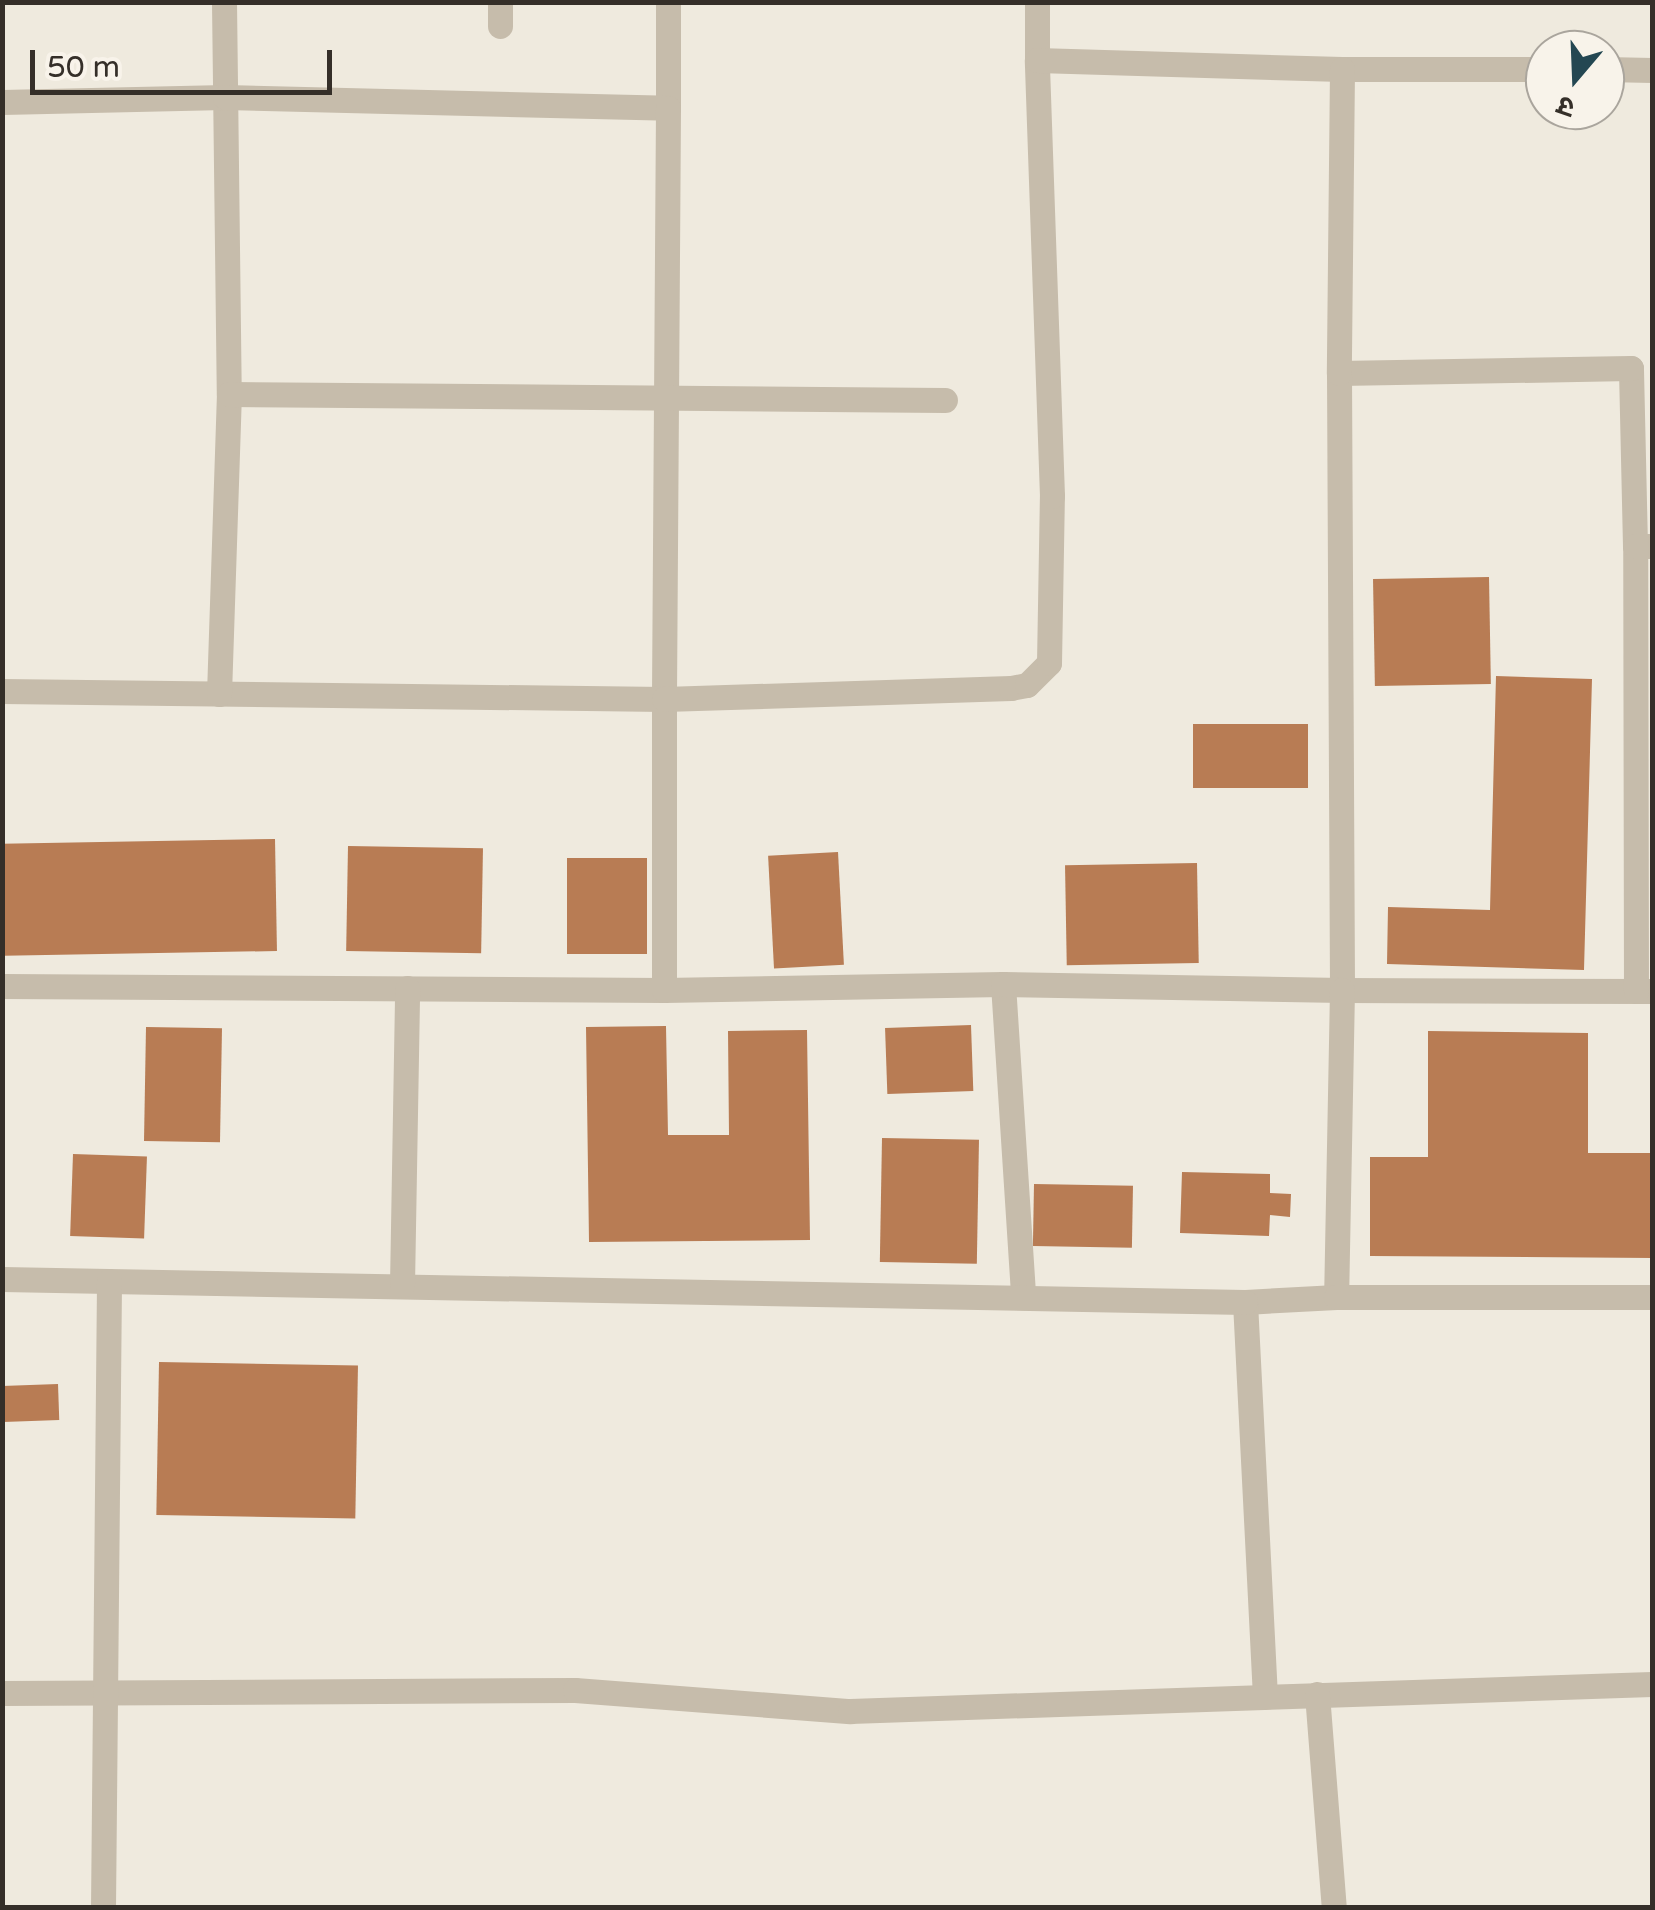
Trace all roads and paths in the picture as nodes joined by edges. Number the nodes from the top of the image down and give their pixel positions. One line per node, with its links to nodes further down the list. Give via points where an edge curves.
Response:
1 (224, 2): 9 (street)
2 (668, 2): 11 (street)
3 (1037, 2): 4 (street)
4 (1038, 60): 5 (street); 20 (street, via 1052,496 1048,663 1028,685 1012,688)
5 (1342, 69): 6 (street); 13 (street)
6 (1525, 69)
7 (1625, 69): 8 (street)
8 (1652, 70)
9 (226, 97): 10 (street); 11 (street); 14 (street)
10 (2, 102)
11 (668, 108): 15 (street)
12 (1642, 368): 13 (street); 17 (street)
13 (1339, 373): 25 (street)
14 (229, 394): 15 (street); 19 (street)
15 (666, 399): 16 (street); 20 (street)
16 (944, 400)
17 (1644, 546): 26 (street)
18 (2, 691): 19 (street)
19 (219, 694): 20 (street)
20 (664, 699): 24 (street)
21 (1003, 984): 24 (street); 25 (street); 31 (street)
22 (2, 986): 23 (street)
23 (408, 988): 24 (street); 29 (street)
24 (664, 990)
25 (1342, 990): 26 (street); 32 (street)
26 (1644, 991)
27 (2, 1279): 28 (street)
28 (109, 1280): 29 (street); 35 (street)
29 (402, 1285): 31 (street)
30 (1652, 1296): 32 (street)
31 (1023, 1297): 33 (street)
32 (1336, 1297): 33 (street)
33 (1244, 1302): 38 (street)
34 (1652, 1684): 37 (street)
35 (104, 1688): 36 (street); 38 (street, via 576,1690 850,1711); 39 (street)
36 (2, 1693)
37 (1317, 1694): 38 (street); 40 (street)
38 (1265, 1696)
39 (103, 1908)
40 (1334, 1908)

